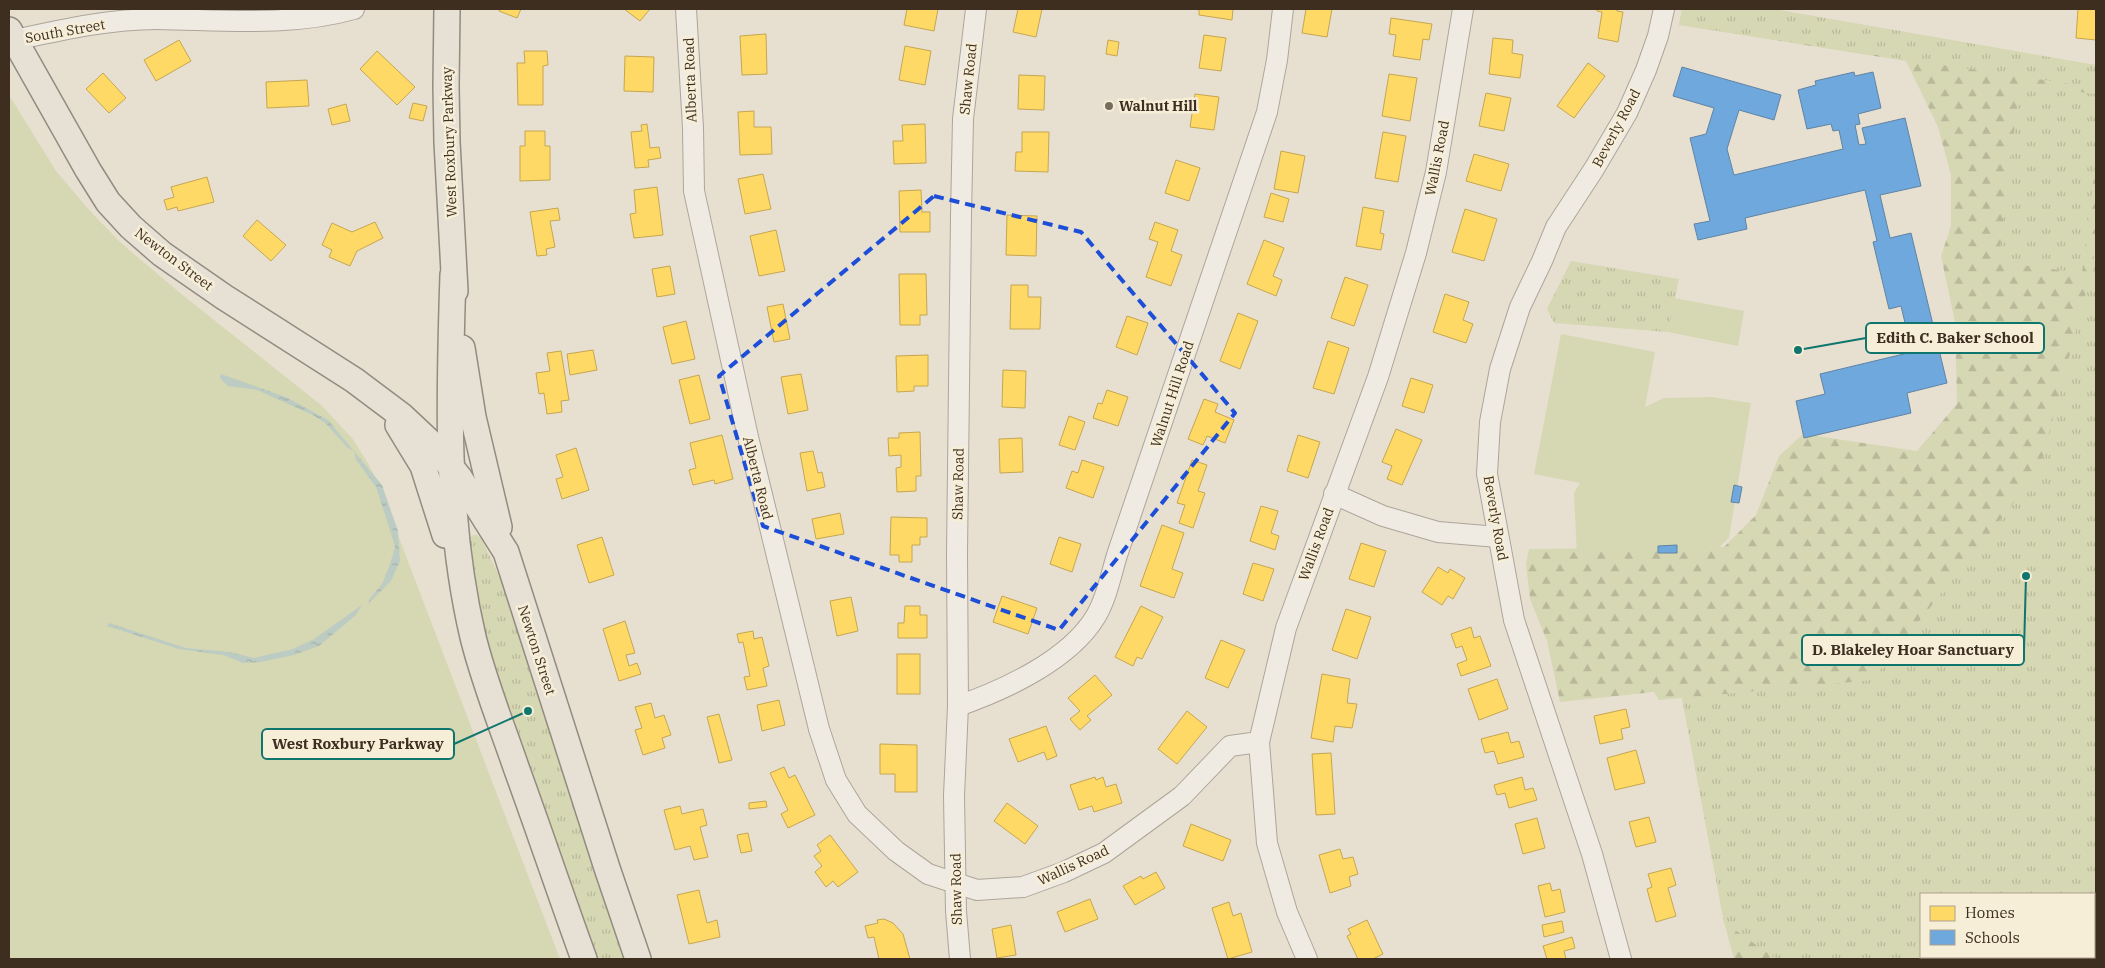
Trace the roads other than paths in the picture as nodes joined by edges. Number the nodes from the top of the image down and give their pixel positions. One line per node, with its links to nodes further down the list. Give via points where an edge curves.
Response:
1 (354, 9): 8 (street, South Street, via 312,18)
2 (448, 9): 10 (main road, West Roxbury Parkway, via 446,86)
3 (686, 9): 19 (street, Alberta Road, via 694,191 748,437 819,730 836,780 857,814 896,851 928,874)
4 (976, 9): 17 (street, Shaw Road, via 963,129)
5 (1283, 9): 17 (street, Walnut Hill Road, via 1267,112 1099,609 1084,633 1058,655 1022,679)
6 (1462, 9): 13 (street, Wallis Road, via 1436,172 1416,253 1378,377)
7 (1664, 9): 14 (street, Beverly Road, via 1646,70 1627,113 1556,227 1520,306 1500,369 1490,422 1487,474)
8 (269, 15): 9 (street, South Street, via 118,21)
9 (12, 35): 11 (main road, Newton Street, via 88,170 108,202 131,227 162,254 224,297)
10 (453, 275): 12 (main road, West Roxbury Parkway); 15 (main road, West Roxbury Parkway, via 472,410)
11 (362, 385): 12 (main road, Newton Street, via 418,429); 16 (main road, Newton Street, via 401,430 423,466)
12 (450, 466): 15 (main road, Newton Street); 16 (main road, West Roxbury Parkway, via 461,570)
13 (1334, 494): 14 (street, via 1383,516 1438,532); 18 (street, Wallis Road, via 1286,628)
14 (1498, 537): 24 (street, Beverly Road, via 1514,620 1592,854)
15 (506, 552): 21 (main road, Newton Street)
16 (473, 636): 20 (main road, West Roxbury Parkway)
17 (958, 706): 19 (street, Shaw Road, via 954,796)
18 (1260, 742): 19 (street, Wallis Road, via 1230,746 1182,796 1104,853 1064,872 1023,887 977,890); 23 (street, via 1267,843 1287,912)
19 (957, 884): 22 (street, Shaw Road)
20 (584, 959)
21 (638, 959)
22 (960, 959)
23 (1307, 959)
24 (1620, 959)

